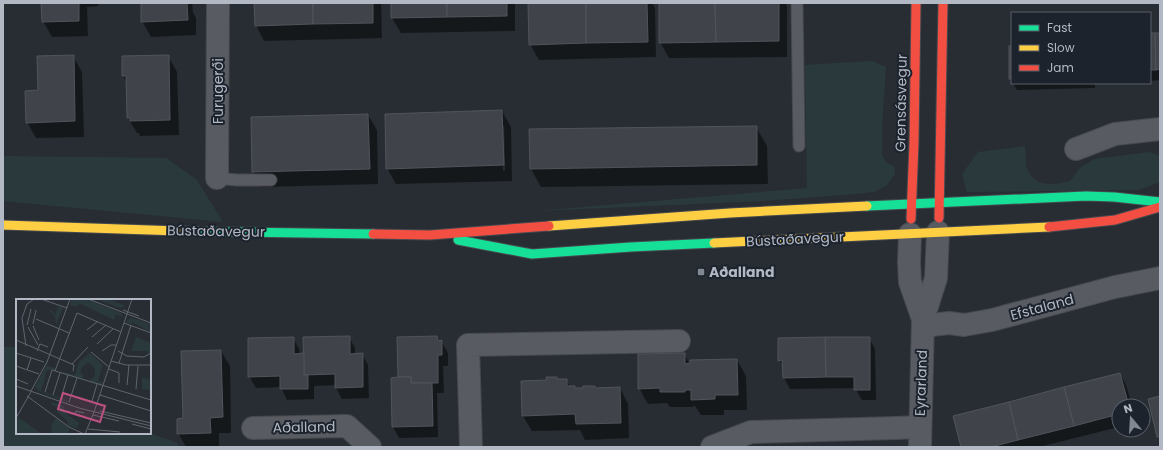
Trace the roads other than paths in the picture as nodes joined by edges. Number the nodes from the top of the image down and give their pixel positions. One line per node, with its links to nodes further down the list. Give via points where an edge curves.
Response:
1 (218, 3): 8 (street, Furugerði)
2 (798, 3): 6 (lane)
3 (916, 3): 12 (main road, Grensásvegur)
4 (943, 3): 11 (main road)
5 (1160, 129): 7 (street, via 1115,134)
6 (799, 146)
7 (1076, 149)
8 (217, 178): 9 (lane)
9 (271, 180)
10 (1160, 202): 11 (main road, Bústaðavegur, via 1086,196)
11 (939, 203): 12 (main road, Bústaðavegur); 15 (main road, Eyrarland)
12 (912, 204): 16 (main road, Eyrarland); 17 (main road, Bústaðavegur, via 730,213)
13 (1160, 207): 15 (main road, Bústaðavegur, via 1115,220 1062,226)
14 (3, 225): 17 (main road, Bústaðavegur, via 130,230)
15 (938, 232): 16 (main road, Bústaðavegur); 19 (street, Eyrarland, via 936,278)
16 (910, 234): 17 (main road, Bústaðavegur, via 532,254); 19 (street, Eyrarland, via 910,282)
17 (430, 235)
18 (1160, 278): 19 (street, Efstaland, via 1115,287 992,320 964,325)
19 (923, 322): 22 (street, Eyrarland)
20 (680, 341): 24 (street, via 468,345)
21 (253, 428): 23 (street, Aðalland, via 347,426)
22 (920, 437): 25 (street, via 896,428 751,432)
23 (370, 447)
24 (471, 447)
25 (712, 447)

